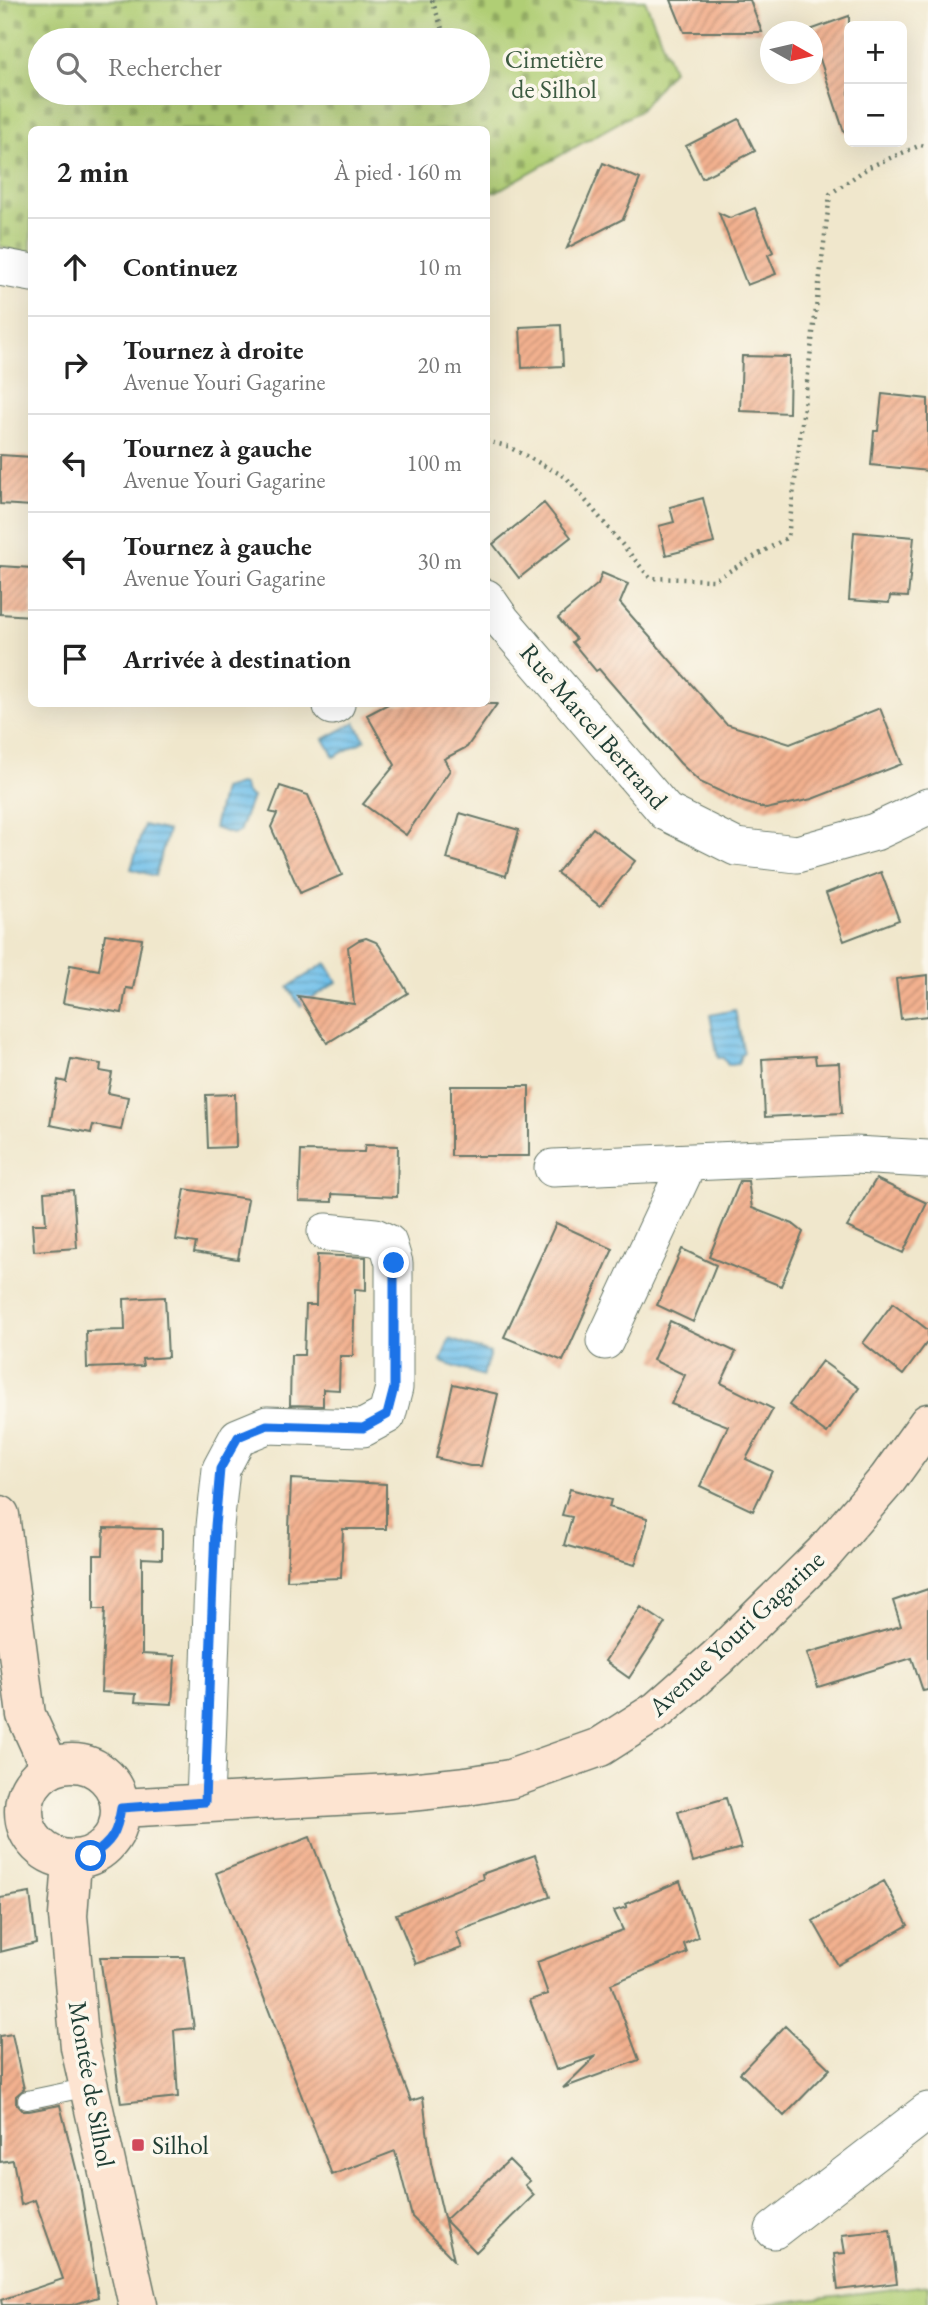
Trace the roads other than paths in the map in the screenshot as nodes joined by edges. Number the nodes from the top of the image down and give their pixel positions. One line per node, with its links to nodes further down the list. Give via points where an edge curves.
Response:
1 (0, 267): 2 (street)
2 (28, 272)
3 (492, 616): 4 (street, Rue Marcel Bertrand, via 666,812 736,847 797,855 875,832)
4 (928, 807)
5 (928, 1159): 6 (street, via 855,1155)
6 (688, 1163): 7 (street); 9 (street)
7 (553, 1168)
8 (326, 1232): 13 (street, via 388,1242 394,1263 394,1388 387,1415 363,1428 267,1425 238,1437 220,1469)
9 (604, 1341)
10 (928, 1423): 13 (main road, Avenue Youri Gagarine, via 887,1480 824,1553 658,1710 600,1747 510,1779 467,1786)
11 (0, 1515): 12 (main road, via 26,1715)
12 (50, 1768): 14 (main road, via 68,1763 87,1765 104,1774); 15 (main road, via 35,1779)
13 (205, 1802): 14 (main road, Avenue Youri Gagarine)
14 (121, 1808): 16 (main road, via 118,1827 107,1845 91,1856)
15 (12, 1811): 16 (main road, via 48,1854)
16 (72, 1860): 17 (main road, Montée de Silhol, via 68,1916 80,2047)
17 (89, 2087): 18 (lane); 21 (main road, Montée de Silhol)
18 (27, 2101)
19 (928, 2111): 20 (street)
20 (774, 2230)
21 (138, 2305)

